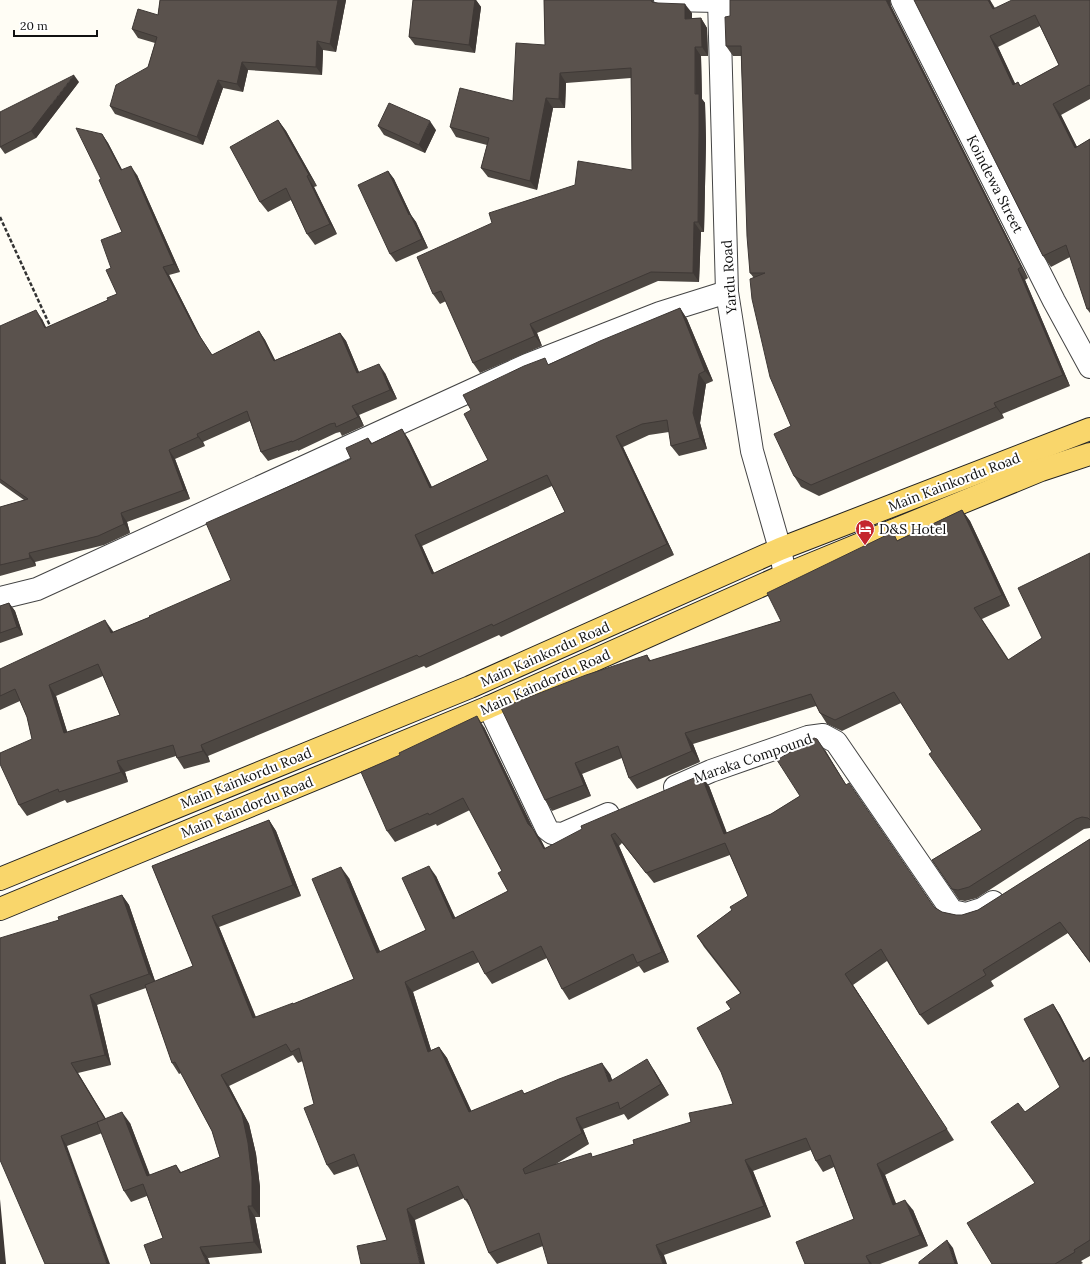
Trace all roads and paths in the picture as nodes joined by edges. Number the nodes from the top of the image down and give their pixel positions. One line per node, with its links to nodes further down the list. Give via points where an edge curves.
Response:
1 (665, 0): 2 (street)
2 (719, 0): 5 (street, Yardu Road)
3 (902, 0): 7 (street, Koindewa Street, via 1054,302)
4 (0, 218): 6 (path)
5 (727, 292): 10 (street, Yardu Road, via 752,451); 12 (street, via 660,313 527,365 37,589)
6 (52, 330)
7 (1090, 367)
8 (1090, 429): 10 (main road, Main Kainkordu Road)
9 (1090, 454): 11 (main road, Main Kaindordu Road, via 1041,470)
10 (780, 550): 11 (street, Yardu Road); 13 (main road, Main Kainkordu Road)
11 (785, 575): 14 (main road, Main Kaindordu Road)
12 (0, 598)
13 (435, 702): 15 (main road); 18 (main road, Main Kainkordu Road)
14 (489, 707): 15 (main road, Main Kaindordu Road); 17 (street, via 547,829 552,833 562,834)
15 (445, 725): 20 (main road, Main Kaindordu Road)
16 (654, 795): 19 (street, Maraka Compound, via 711,771 808,737 822,735 836,742 952,911 966,914 982,909)
17 (626, 807)
18 (0, 878)
19 (1009, 892)
20 (0, 909)

